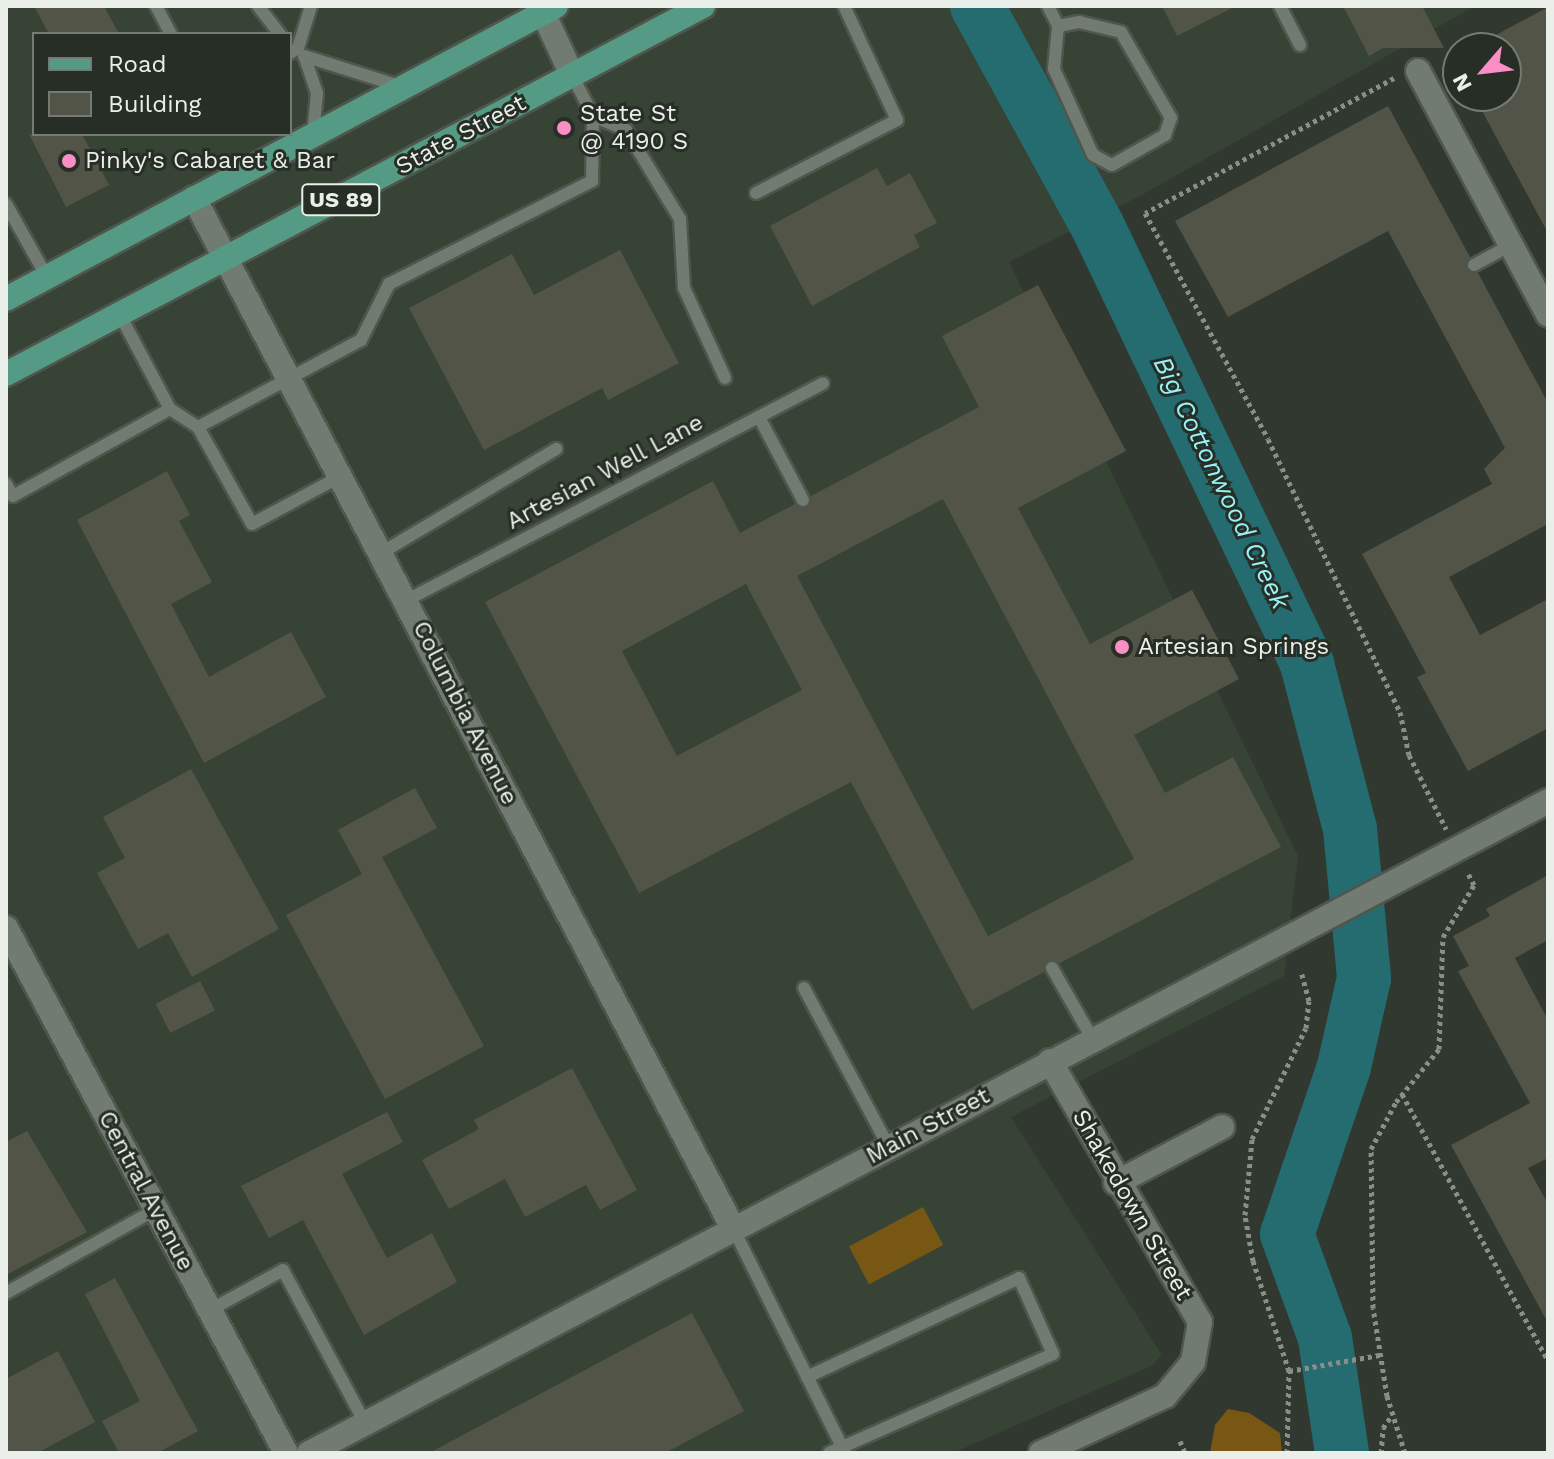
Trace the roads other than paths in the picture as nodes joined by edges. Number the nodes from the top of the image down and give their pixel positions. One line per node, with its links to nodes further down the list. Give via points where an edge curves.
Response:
1 (156, 6): 10 (lane)
2 (258, 6): 11 (lane)
3 (311, 6): 13 (lane)
4 (703, 6): 15 (main road, State Street / US 89)
5 (844, 6): 19 (lane, via 897,120)
6 (1048, 6): 9 (lane)
7 (1280, 6): 12 (lane)
8 (546, 8): 15 (street); 16 (main road, US 89)
9 (1058, 26): 9 (lane, via 1054,69 1093,155 1112,165 1165,135 1171,118 1121,32 1079,22)
10 (170, 32)
11 (278, 32)
12 (1300, 45)
13 (296, 50): 16 (lane); 18 (lane, via 317,93)
14 (1418, 71): 22 (street)
15 (572, 75): 17 (lane); 23 (main road, State Street / US 89)
16 (404, 87): 18 (main road, US 89)
17 (593, 116): 30 (lane, via 592,181 389,284 361,340); 31 (lane, via 626,130 680,219 684,288)
18 (313, 135): 20 (main road, US 89)
19 (756, 193)
20 (194, 198): 23 (street, Columbia Avenue); 25 (main road, US 89)
21 (6, 204): 25 (lane)
22 (1511, 245): 24 (lane); 27 (street)
23 (227, 260): 28 (main road, State Street / US 89); 30 (street, Columbia Avenue)
24 (1474, 265)
25 (47, 277): 26 (main road, US 89)
26 (6, 299)
27 (1548, 314)
28 (121, 317): 29 (main road, State Street / US 89); 33 (lane)
29 (6, 374)
30 (289, 377): 35 (lane); 37 (street, Columbia Avenue)
31 (725, 378)
32 (823, 383): 34 (lane, Artesian Well Lane)
33 (170, 409): 35 (lane); 38 (lane, via 13,496)
34 (759, 417): 39 (lane); 41 (lane, Artesian Well Lane)
35 (198, 427): 37 (lane, via 252,524)
36 (556, 449): 40 (lane)
37 (341, 476): 40 (street, Columbia Avenue)
38 (6, 484)
39 (803, 500)
40 (381, 553): 41 (street, Columbia Avenue)
41 (407, 600): 52 (street, Columbia Avenue)
42 (1548, 801): 46 (street, Main Street)
43 (6, 928): 51 (street, Central Avenue)
44 (1052, 968): 46 (lane)
45 (804, 988): 49 (lane)
46 (1092, 1038): 47 (street, Main Street)
47 (1050, 1061): 49 (street, Main Street); 50 (street, Shakedown Street)
48 (1222, 1127): 50 (street)
49 (889, 1147): 52 (street, Main Street)
50 (1116, 1183): 57 (street, Shakedown Street, via 1200,1322 1193,1362 1165,1396)
51 (156, 1209): 53 (lane); 54 (street, Central Avenue)
52 (733, 1228): 55 (lane); 56 (street, Main Street)
53 (6, 1293)
54 (210, 1310): 56 (lane, via 283,1270); 59 (street, Central Avenue)
55 (807, 1377): 58 (lane); 58 (lane, via 1019,1278 1053,1354)
56 (365, 1423): 60 (street, Main Street)
57 (1081, 1445): 62 (street, Shakedown Street)
58 (844, 1450): 61 (lane)
59 (286, 1453)
60 (309, 1453)
61 (829, 1453)
62 (1041, 1453)

